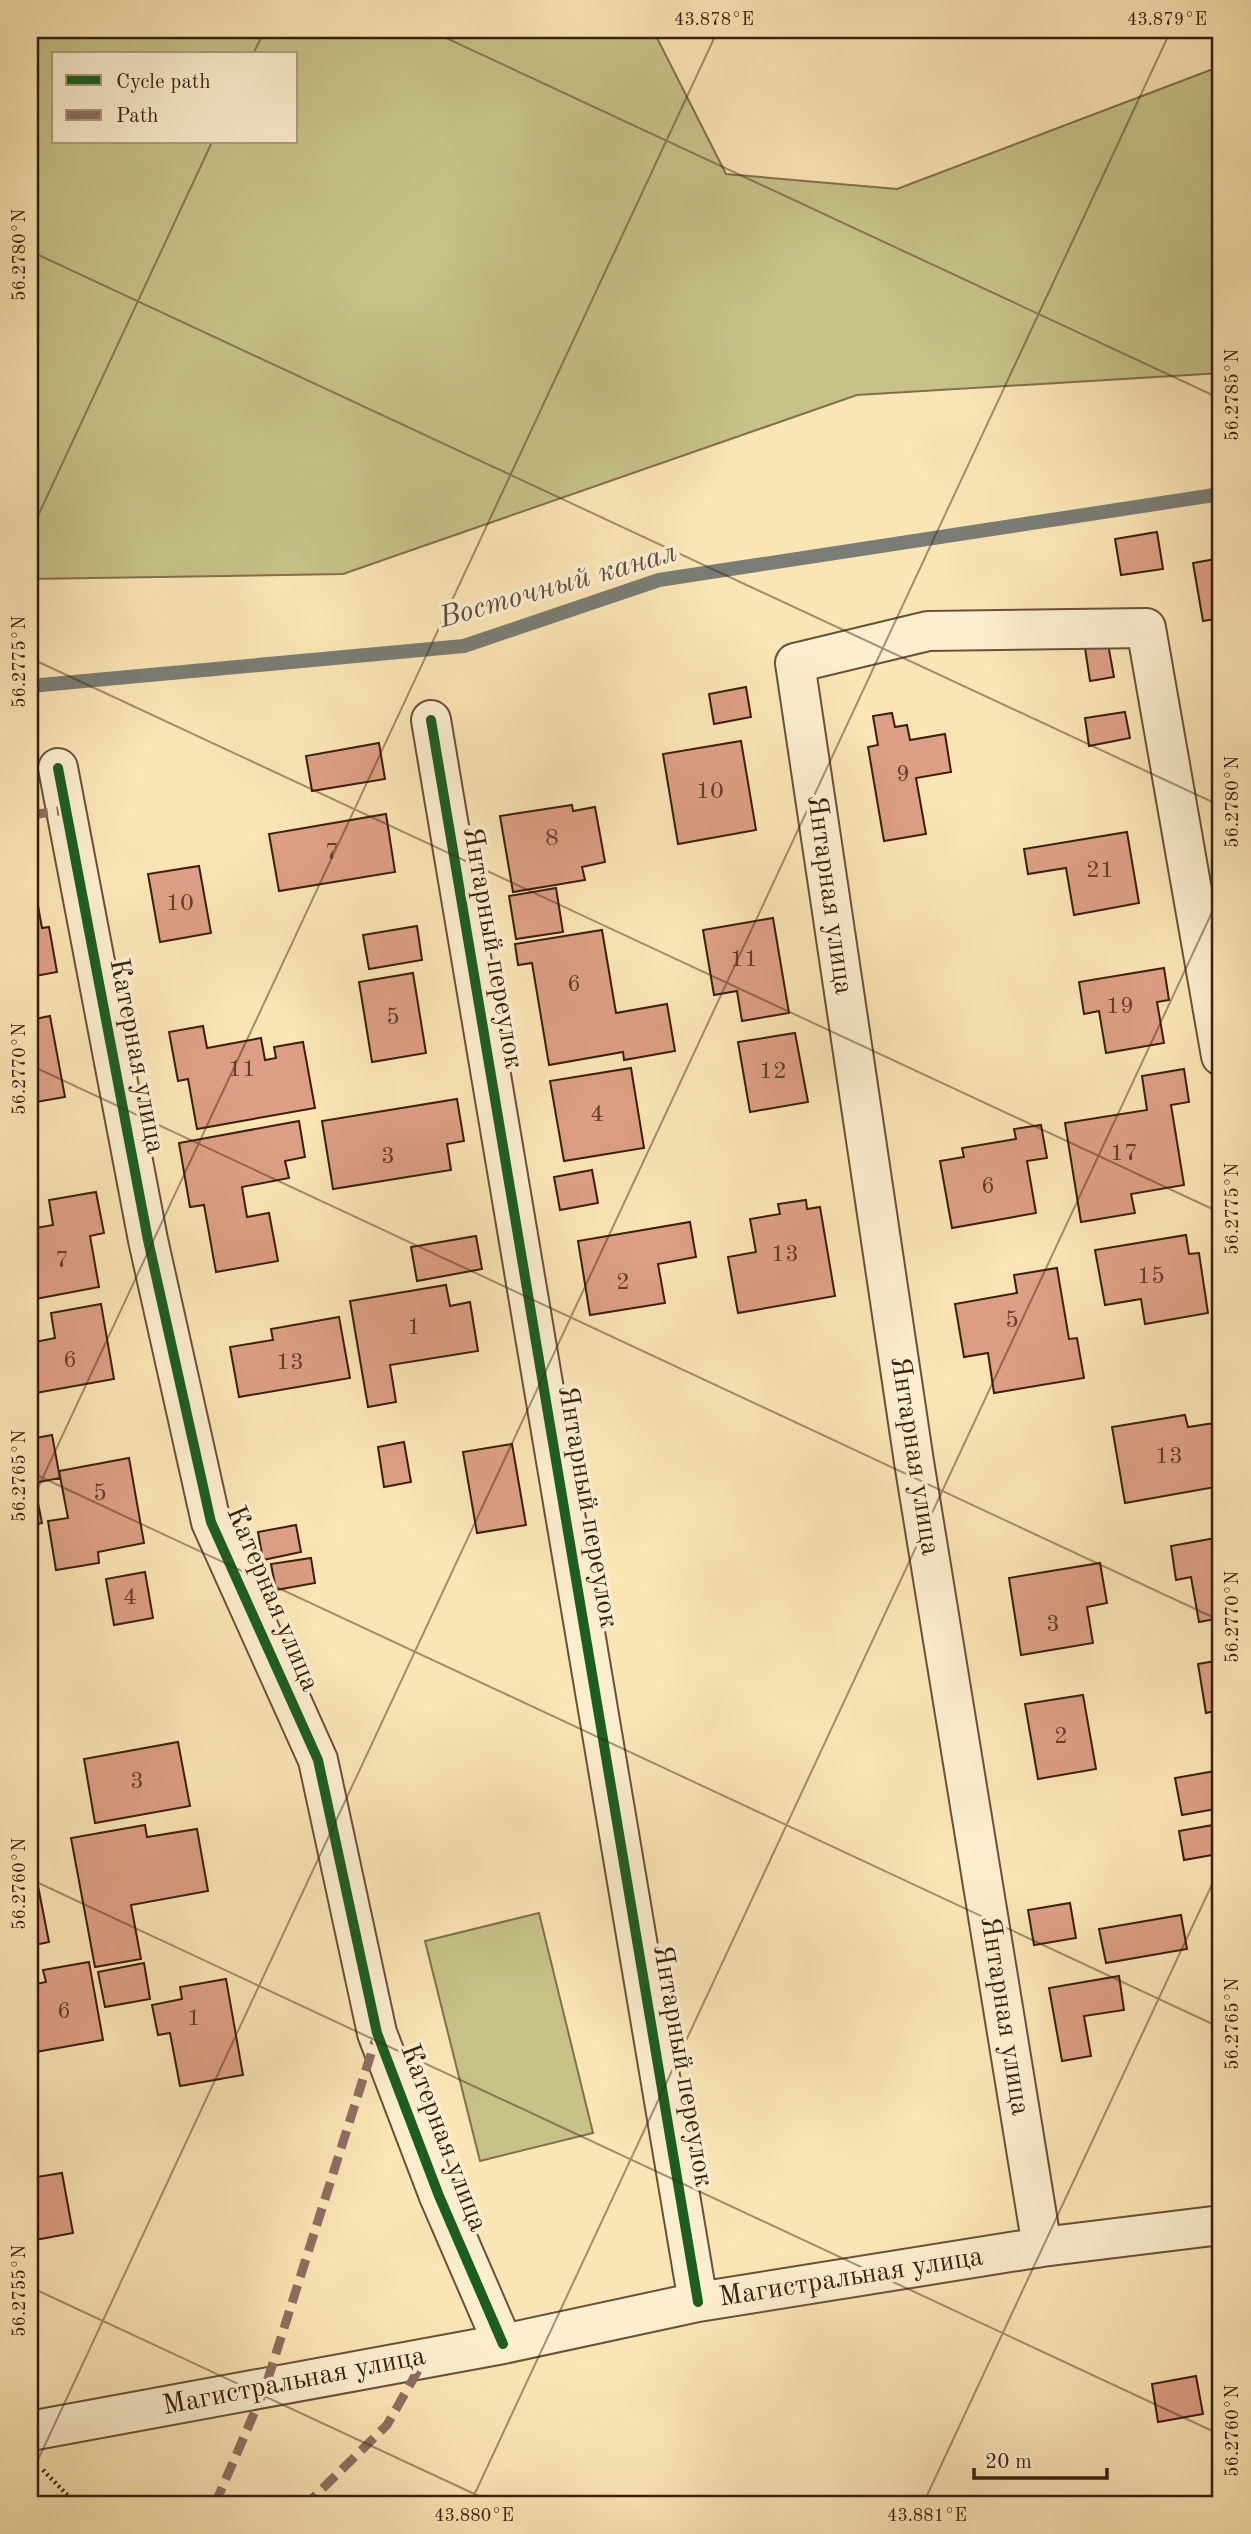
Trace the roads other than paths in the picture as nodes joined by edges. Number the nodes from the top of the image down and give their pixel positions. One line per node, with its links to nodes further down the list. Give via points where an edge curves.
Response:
1 (431, 720): 6 (street, Янтарный переулок)
2 (58, 768): 7 (street, Катерная улица, via 148,1240 211,1521 318,1760 377,2033 439,2196)
3 (1221, 1056): 5 (street, Янтарная улица, via 1146,628 928,631 795,663 914,1462)
4 (1221, 2225): 5 (street, Магистральная улица)
5 (1042, 2247): 6 (street, Магистральная улица)
6 (698, 2302): 7 (street, Магистральная улица)
7 (503, 2344): 8 (street, Магистральная улица)
8 (34, 2449)

